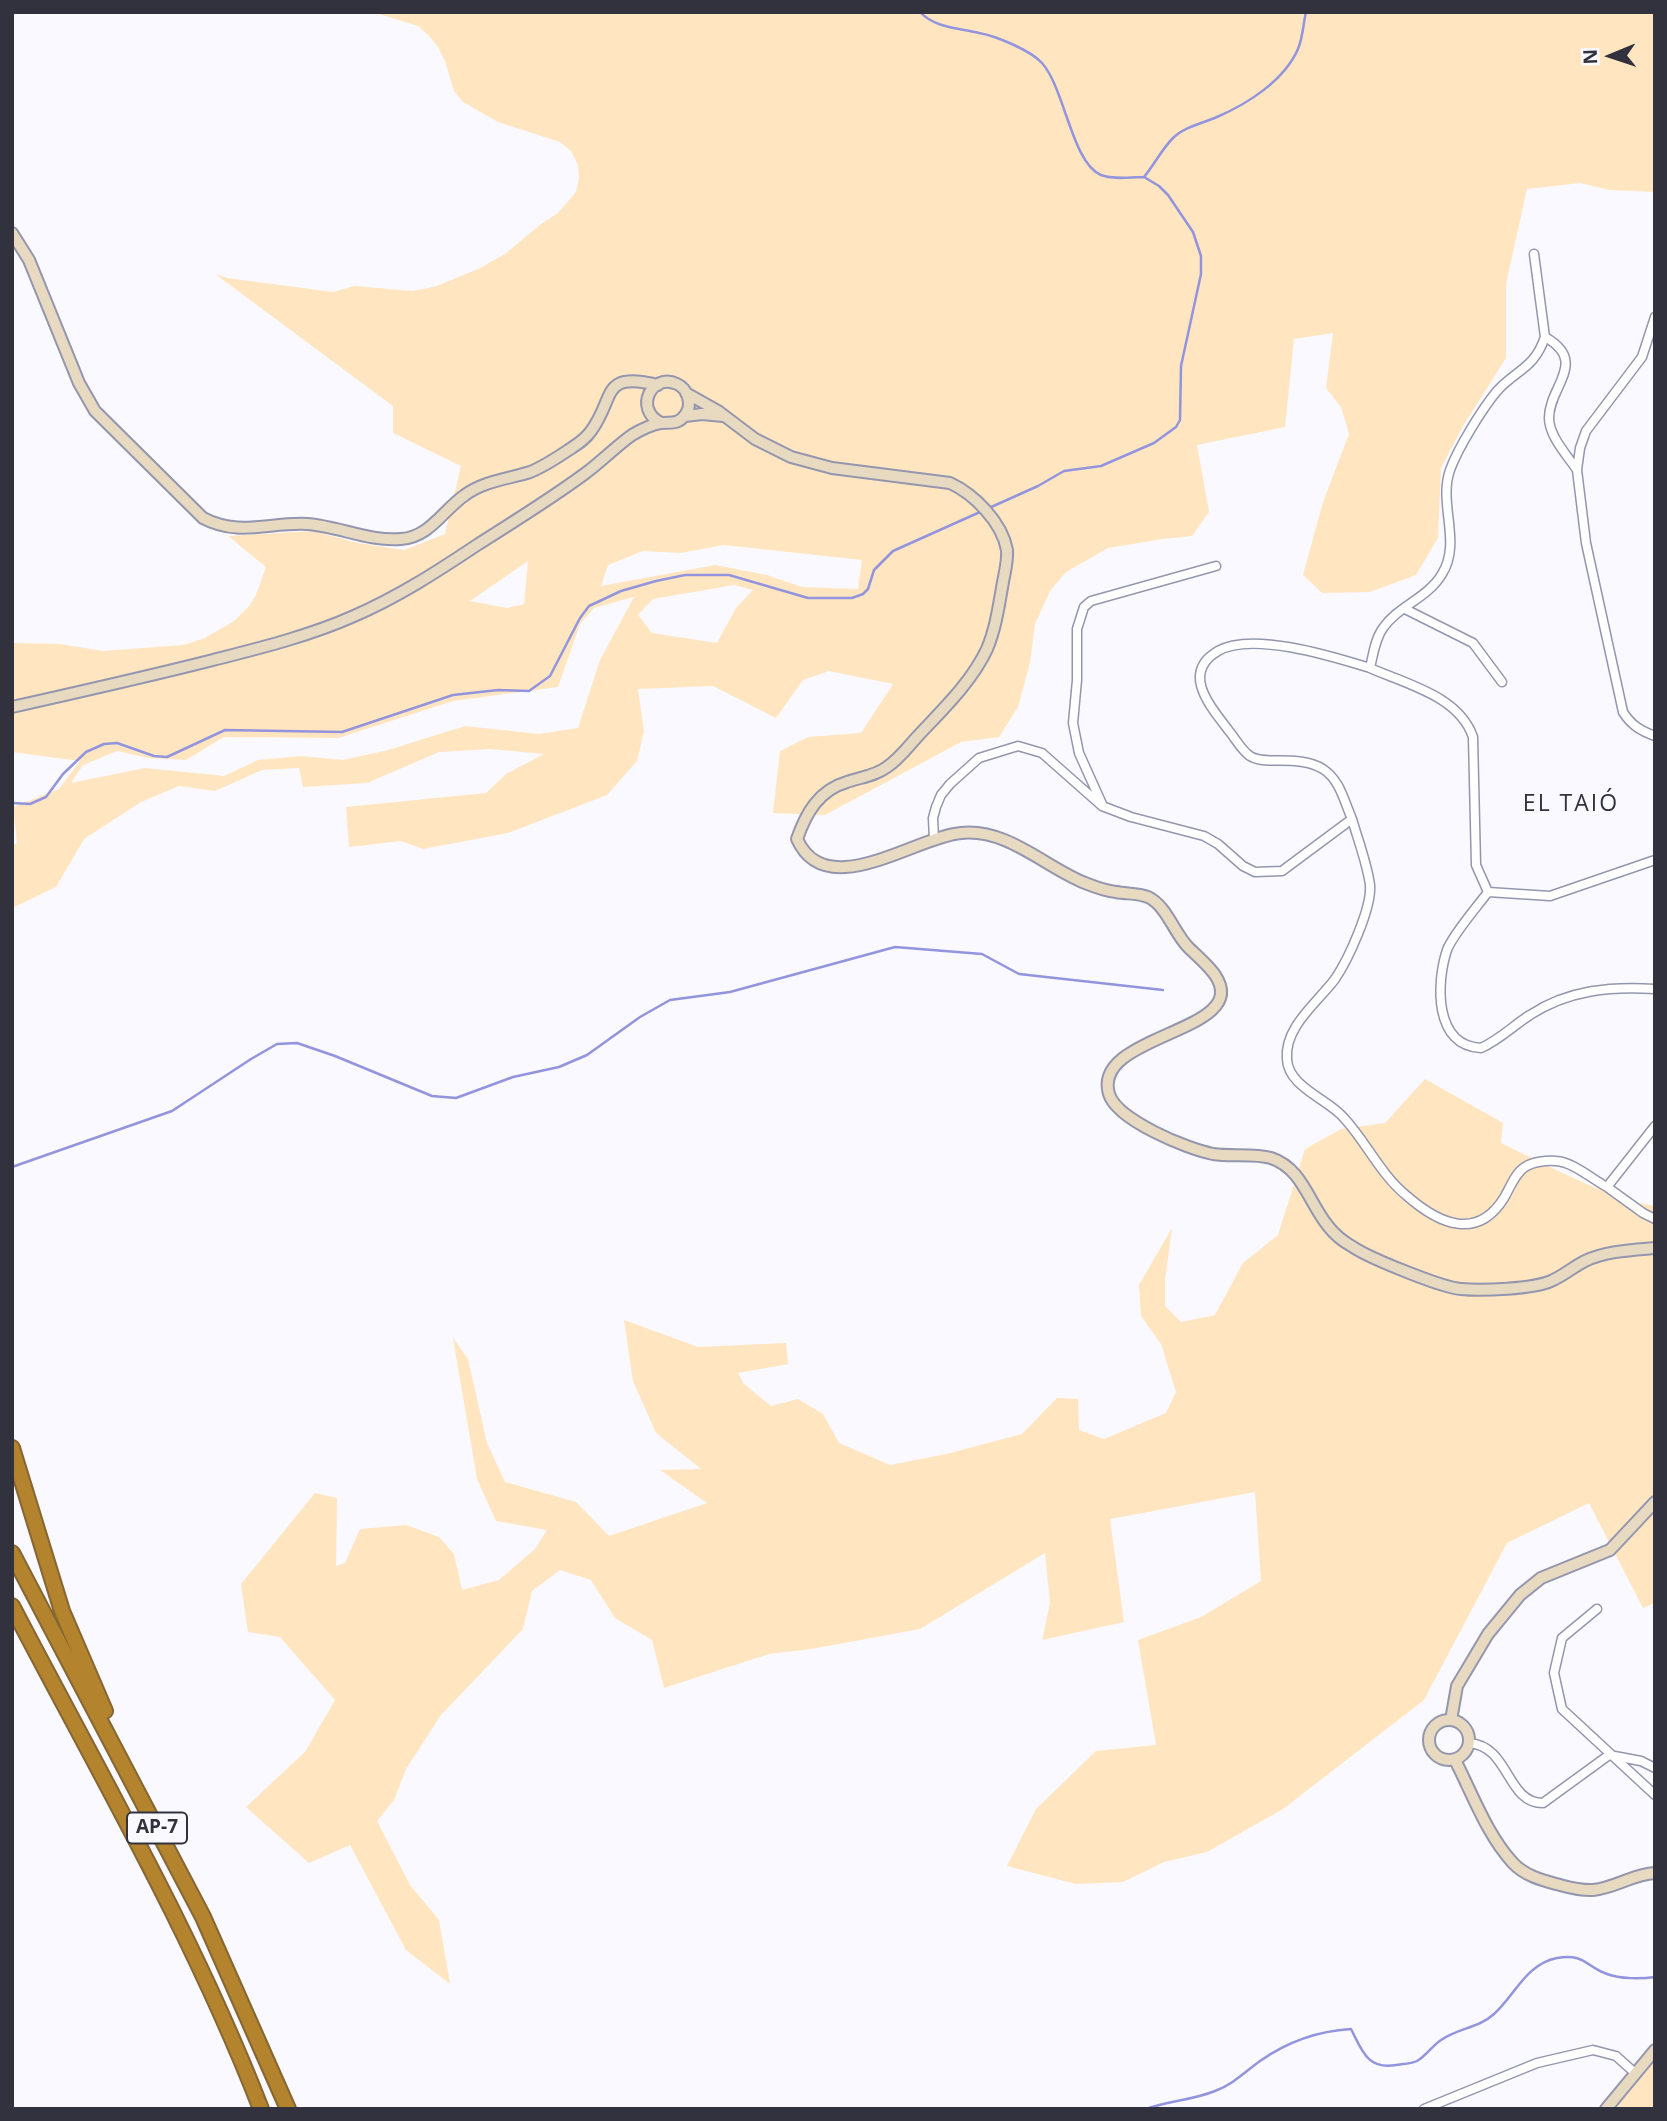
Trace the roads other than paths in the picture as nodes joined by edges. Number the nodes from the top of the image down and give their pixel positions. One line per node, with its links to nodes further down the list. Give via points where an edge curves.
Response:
1 (12, 233): 5 (street, via 29,260 95,411 203,518 219,526 308,524 389,539 416,536 466,494 539,468 584,439 610,392)
2 (1534, 254): 4 (street)
3 (1655, 317): 13 (street, via 1642,357 1586,431)
4 (1545, 337): 13 (street, via 1565,354 1565,373 1549,416 1551,431); 15 (street, via 1533,362 1497,391 1450,471 1450,558 1442,576)
5 (620, 384): 6 (street, via 635,380); 8 (street, via 634,387)
6 (658, 385): 7 (street, via 670,382); 8 (street)
7 (686, 393): 9 (street); 10 (street)
8 (647, 404): 11 (street); 12 (street)
9 (685, 416): 10 (street); 11 (street, via 674,423)
10 (725, 417): 22 (street, via 769,447 815,465 950,483 962,488 999,528 1007,552 998,608 987,649 969,679 885,769 829,788 803,820 797,839 807,857 831,866 858,866)
11 (661, 423): 12 (street)
12 (631, 436): 18 (street, via 584,475 489,538 415,585 352,617 236,654)
13 (1577, 470): 19 (street, via 1586,543 1623,712 1634,726)
14 (1216, 566): 20 (street, via 1091,601 1084,607 1077,629 1073,723 1079,753)
15 (1405, 609): 16 (street, via 1377,637); 17 (street, via 1473,643)
16 (1370, 668): 21 (street, via 1285,645 1256,644 1221,648 1202,664 1199,676 1201,688 1221,720 1251,757 1293,760 1320,768 1335,778); 24 (street, via 1450,704 1465,719 1473,737 1476,865)
17 (1502, 682)
18 (12, 707)
19 (1655, 736)
20 (1102, 806): 21 (street, via 1204,836 1255,872 1282,870); 22 (street, via 1042,753 1018,746 979,758 941,795 933,818)
21 (1352, 819): 27 (street, via 1370,887 1368,899 1335,978 1288,1045 1286,1060 1295,1079 1340,1112 1380,1169 1407,1197 1457,1225 1480,1223 1498,1206 1524,1167 1537,1163 1570,1165)
22 (934, 840): 29 (street, via 959,832 1003,839 1087,884 1140,894 1160,905 1184,943 1216,976 1218,1004 1206,1017 1133,1050 1115,1065 1107,1083 1112,1102 1135,1123 1202,1151 1270,1158 1291,1169 1327,1226 1355,1249 1459,1289 1539,1285 1591,1258)
23 (1655, 860): 24 (street, via 1550,896)
24 (1488, 892): 25 (street, via 1448,948 1441,975 1442,1016 1463,1042 1481,1048 1532,1013 1597,989)
25 (1655, 989)
26 (1655, 1126): 27 (street)
27 (1607, 1187): 28 (street)
28 (1655, 1219)
29 (1655, 1248)
30 (12, 1448): 41 (highway, via 62,1611)
31 (1655, 1502): 35 (street, via 1610,1550 1541,1578 1520,1595 1488,1634 1457,1686)
32 (12, 1553): 41 (highway, AP-7)
33 (12, 1606): 45 (highway, AP-7, via 170,1908)
34 (1597, 1609): 37 (street, via 1562,1638 1554,1673 1562,1709)
35 (1451, 1720): 36 (street, via 1465,1728); 38 (street, via 1435,1726 1429,1742 1438,1757)
36 (1469, 1743): 37 (street, via 1492,1751 1532,1803 1543,1803); 38 (street)
37 (1609, 1755): 39 (street); 40 (street)
38 (1455, 1760): 42 (street, via 1497,1842 1514,1864 1536,1879 1593,1890)
39 (1655, 1768)
40 (1655, 1795)
41 (145, 1805): 46 (highway, AP-7, via 203,1917)
42 (1655, 1873)
43 (1655, 2050): 44 (street)
44 (1635, 2073): 47 (street, via 1616,2056 1593,2050 1537,2063); 48 (street)
45 (261, 2109)
46 (288, 2109)
47 (1424, 2109)
48 (1606, 2109)

